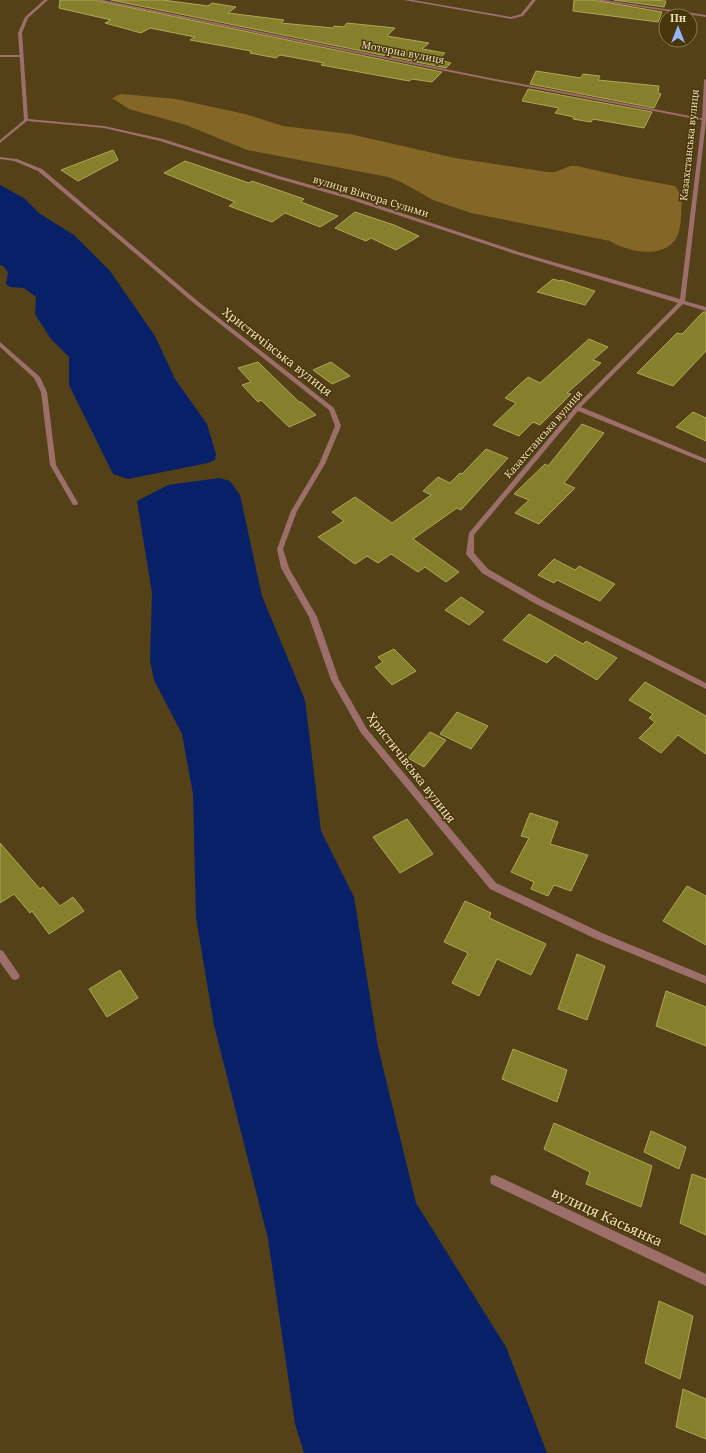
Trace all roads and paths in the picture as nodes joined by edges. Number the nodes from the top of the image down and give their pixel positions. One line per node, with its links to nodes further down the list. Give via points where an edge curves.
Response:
1 (46, 0): 8 (street, via 22,23)
2 (97, 0): 11 (street, Моторна вулиця)
3 (406, 0): 4 (street, via 510,18 522,16)
4 (534, 0)
5 (596, 0): 6 (street)
6 (706, 16)
7 (0, 56): 8 (street)
8 (20, 56): 10 (street, via 26,93)
9 (706, 80): 11 (street, Казахстанська вулиця)
10 (26, 120): 12 (street); 14 (street, вулиця Віктора Сулими, via 104,127 161,140 277,177 348,196 517,253)
11 (705, 120): 14 (street, Казахстанська вулиця)
12 (0, 142)
13 (0, 158): 23 (street, Христичівська вулиця, via 15,160 40,170 198,304 332,409 338,426 322,464 294,511 280,549 285,568 313,617 335,680 364,731 492,886 599,936)
14 (682, 302): 15 (street, вулиця Віктора Сулими); 17 (street, Казахстанська вулиця)
15 (706, 309)
16 (0, 344): 19 (street, via 37,377 42,387 53,465)
17 (577, 408): 18 (street); 20 (street, Казахстанська вулиця, via 471,535 470,554 485,571 539,602)
18 (706, 462)
19 (75, 504)
20 (706, 686)
21 (0, 954): 22 (street)
22 (15, 976)
23 (706, 980)
24 (495, 1180): 25 (street, вулиця Касьянка)
25 (706, 1280)

